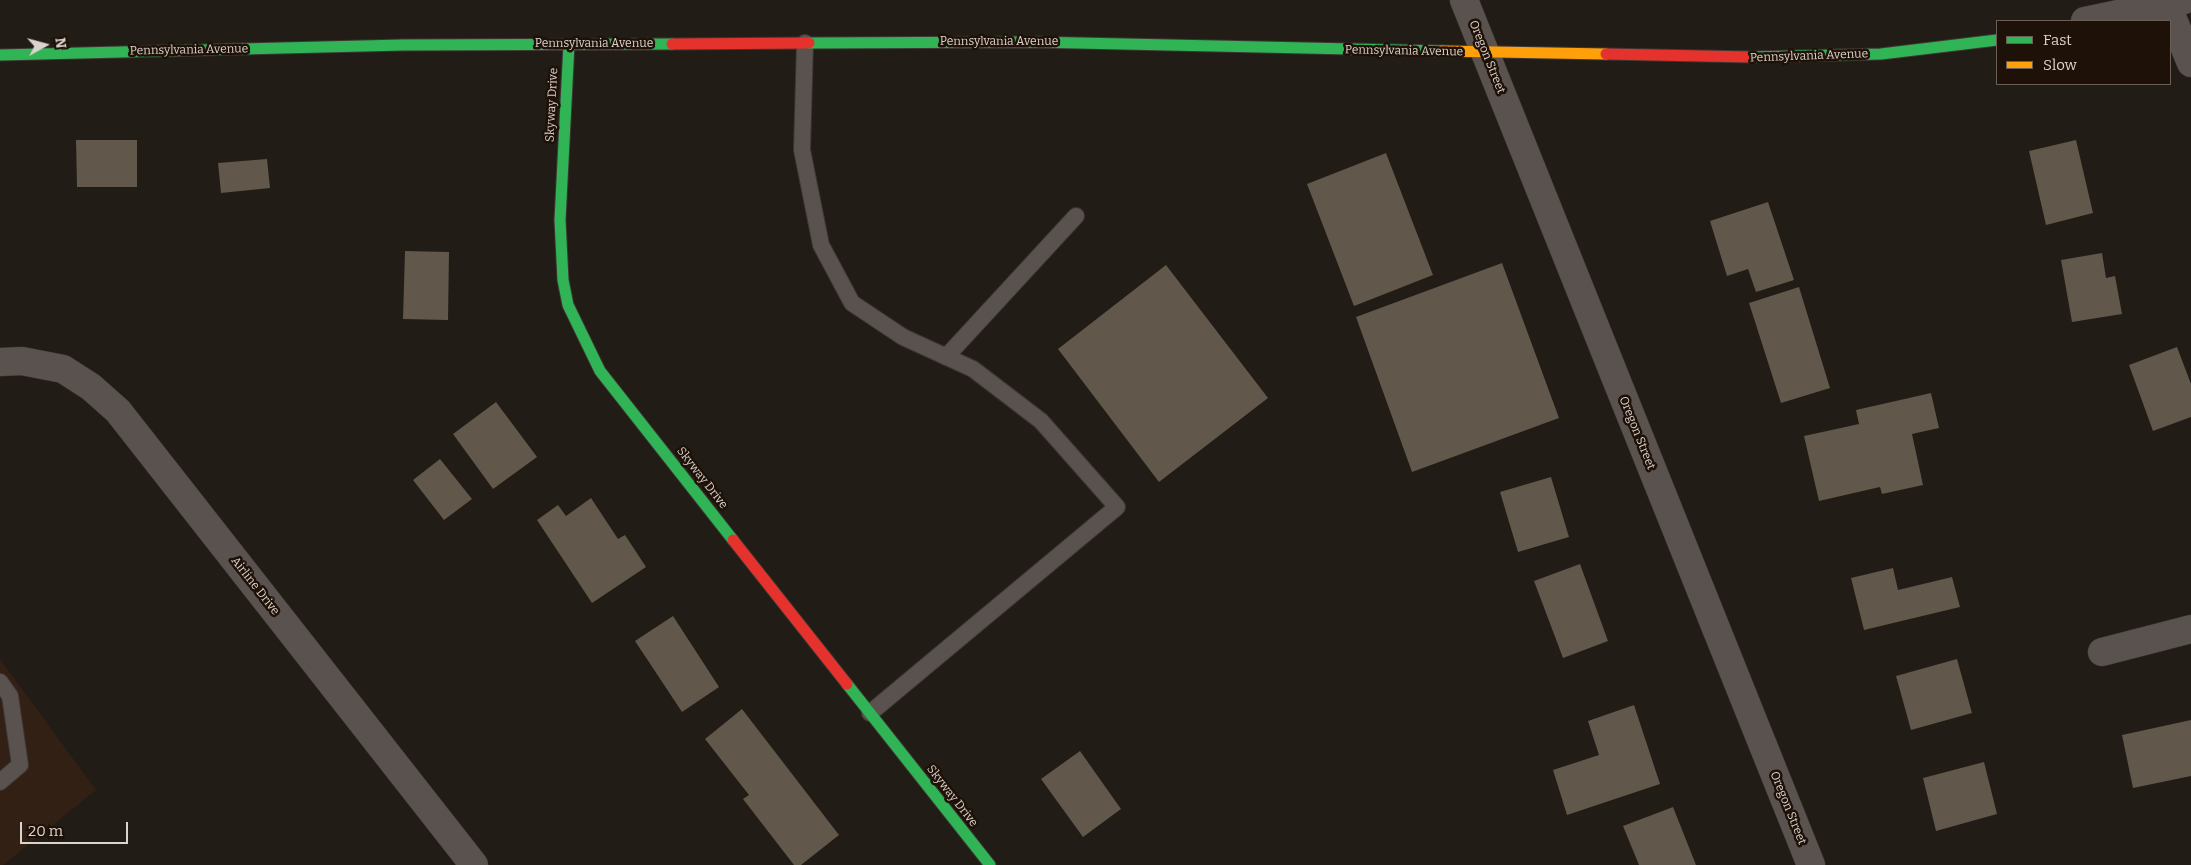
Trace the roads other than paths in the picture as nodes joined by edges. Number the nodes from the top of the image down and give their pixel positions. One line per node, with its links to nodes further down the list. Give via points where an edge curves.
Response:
1 (1464, 0): 7 (street, Oregon Street)
2 (2172, 1): 3 (street); 9 (street)
3 (2089, 20)
4 (1996, 40): 7 (street, Pennsylvania Avenue, via 1881,54 1774,58)
5 (805, 43): 6 (street, Pennsylvania Avenue); 7 (street, Pennsylvania Avenue, via 1033,42); 11 (lane, via 802,150 821,245 852,303 903,337)
6 (569, 44): 8 (street, Pennsylvania Avenue, via 403,44); 16 (street, Skyway Drive, via 560,220 563,280 568,305 600,371)
7 (1485, 53): 20 (street, Oregon Street)
8 (0, 55)
9 (2191, 63)
10 (1076, 216): 11 (lane)
11 (946, 357): 16 (lane, via 973,368 1041,421 1117,507)
12 (0, 362): 18 (street, Airline Drive, via 22,361 63,369 91,387 118,411)
13 (2191, 629): 14 (street)
14 (2102, 652)
15 (0, 682): 17 (lane, via 10,696 20,765)
16 (870, 713): 19 (street, Skyway Drive)
17 (0, 782)
18 (474, 865)
19 (990, 865)
20 (1811, 865)

